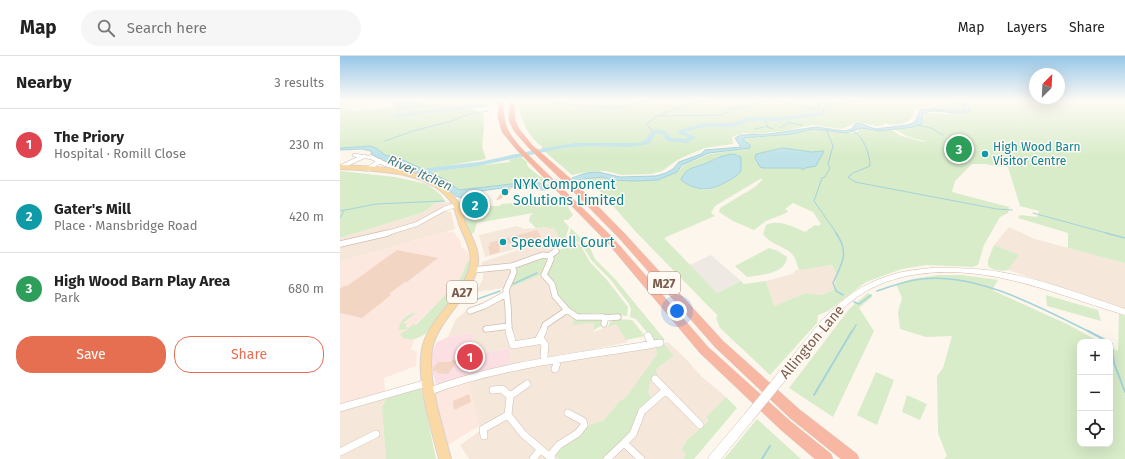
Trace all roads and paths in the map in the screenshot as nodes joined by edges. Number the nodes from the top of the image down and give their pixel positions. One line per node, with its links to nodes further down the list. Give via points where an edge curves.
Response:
1 (501, 119): 50 (highway, M27, via 505,132 519,149 609,239 704,350)
2 (512, 119): 51 (highway, M27, via 516,130 538,155 567,180 622,236 719,344 795,414)
3 (354, 155): 4 (street)
4 (366, 155): 5 (street); 6 (street)
5 (380, 161): 7 (street); 8 (street)
6 (340, 167): 7 (main road, A27)
7 (368, 169): 9 (main road, A27, via 396,172 430,181 445,190)
8 (408, 170)
9 (456, 205): 10 (street, via 416,225 356,243); 14 (main road, A27, via 475,253)
10 (340, 244)
11 (556, 251): 12 (street)
12 (549, 256): 13 (street, via 543,255); 16 (street, via 551,259 544,275 552,284 555,296)
13 (512, 266): 14 (street); 15 (street, via 514,273 506,285)
14 (473, 270): 31 (main road, A27, via 467,284 431,335 426,363)
15 (506, 294): 17 (street, via 482,308); 20 (street)
16 (567, 310): 19 (street, via 577,317 599,316 605,321); 23 (street, via 545,325)
17 (470, 311)
18 (1125, 312): 49 (street, Allington Lane, bridge, via 1036,283 994,273 949,270 909,273 881,281 846,301 828,320)
19 (618, 317)
20 (509, 326): 21 (street); 23 (street, via 513,345 535,342)
21 (486, 329)
22 (648, 336): 25 (street)
23 (540, 338): 26 (street, via 544,345)
24 (660, 343): 25 (street)
25 (652, 344): 27 (street)
26 (544, 356)
27 (558, 360): 28 (street); 31 (street)
28 (556, 369)
29 (655, 379): 33 (street)
30 (527, 384): 34 (street)
31 (429, 387): 35 (street); 45 (main road, A27, via 436,428)
32 (493, 390): 34 (street, via 502,389)
33 (666, 390): 38 (street); 41 (street, via 642,411 633,434)
34 (510, 396): 37 (street)
35 (340, 408)
36 (568, 413): 44 (street, via 583,421 584,425 578,433 559,445)
37 (508, 414): 40 (street, via 483,429); 42 (street, via 523,434)
38 (700, 425)
39 (376, 434): 43 (street)
40 (484, 436)
41 (624, 443): 47 (street); 48 (street)
42 (540, 450): 44 (street); 46 (street)
43 (340, 452)
44 (550, 458)
45 (445, 459)
46 (533, 459)
47 (607, 459)
48 (641, 459)
49 (714, 459)
50 (826, 459)
51 (852, 459)

